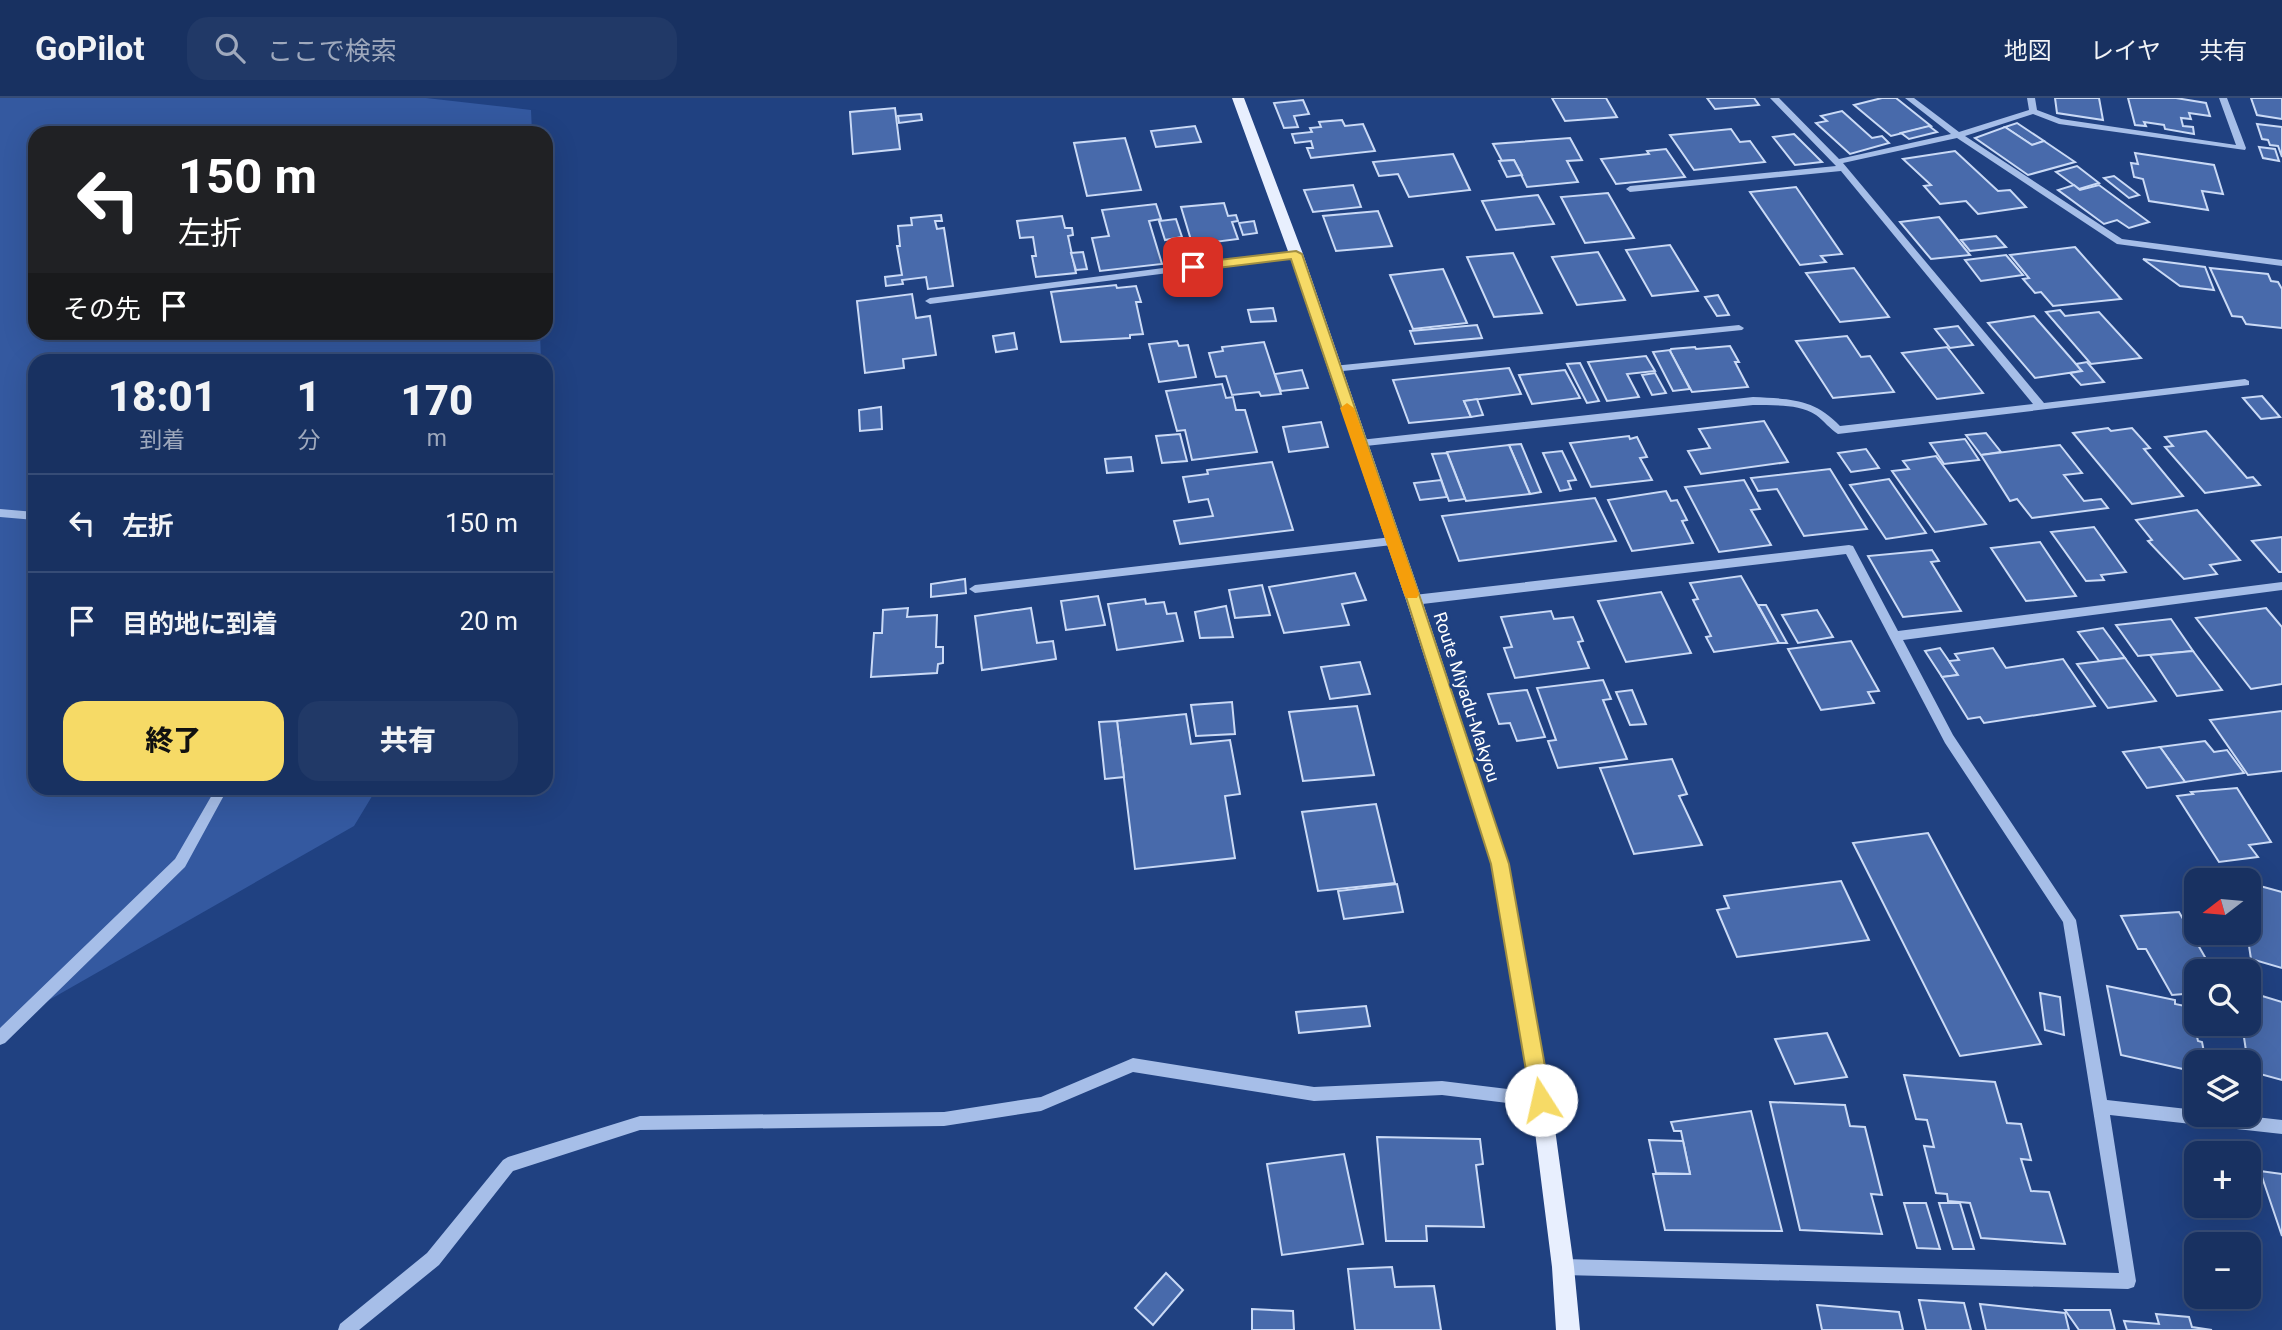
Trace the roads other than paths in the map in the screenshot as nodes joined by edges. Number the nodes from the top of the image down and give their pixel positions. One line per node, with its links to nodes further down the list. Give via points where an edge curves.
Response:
1 (1238, 98): 10 (main road, Route Miyadu-Makyou)
2 (1774, 98): 8 (street)
3 (1909, 98): 7 (street)
4 (2031, 98): 6 (street)
5 (2223, 98): 6 (street, via 2242,148 2059,121)
6 (2033, 111): 7 (street)
7 (1958, 135): 8 (street); 11 (street, via 2120,242)
8 (1840, 165): 9 (street); 16 (street)
9 (1630, 189)
10 (1296, 254): 12 (street); 14 (main road, Route Miyadu-Makyou)
11 (2282, 263)
12 (930, 301)
13 (1739, 328): 14 (street)
14 (1334, 369): 17 (main road, Route Miyadu-Makyou)
15 (2245, 383): 16 (street)
16 (2040, 405): 17 (street, via 1838,430 1811,405 1753,401)
17 (1360, 444): 20 (main road, Route Miyadu-Makyou)
18 (0, 513): 19 (street)
19 (28, 515)
20 (1392, 541): 22 (street); 23 (main road, Route Miyadu-Makyou)
21 (2282, 586): 24 (street)
22 (975, 589)
23 (1414, 600): 24 (street, via 1849,549); 27 (main road, Route Miyadu-Makyou, via 1500,864)
24 (1895, 636): 28 (street, via 1949,739 2070,920)
25 (218, 795): 26 (street, via 180,863)
26 (0, 1038)
27 (1541, 1100): 30 (main road, Route Miyadu-Makyou); 31 (street, via 1442,1088 1314,1094 1133,1065 1041,1104 944,1119 639,1123 508,1165 433,1259)
28 (2101, 1107): 29 (street); 30 (street, via 2127,1281)
29 (2282, 1126)
30 (1563, 1267): 32 (main road, Route Miyadu-Makyou)
31 (346, 1330)
32 (1568, 1330)

